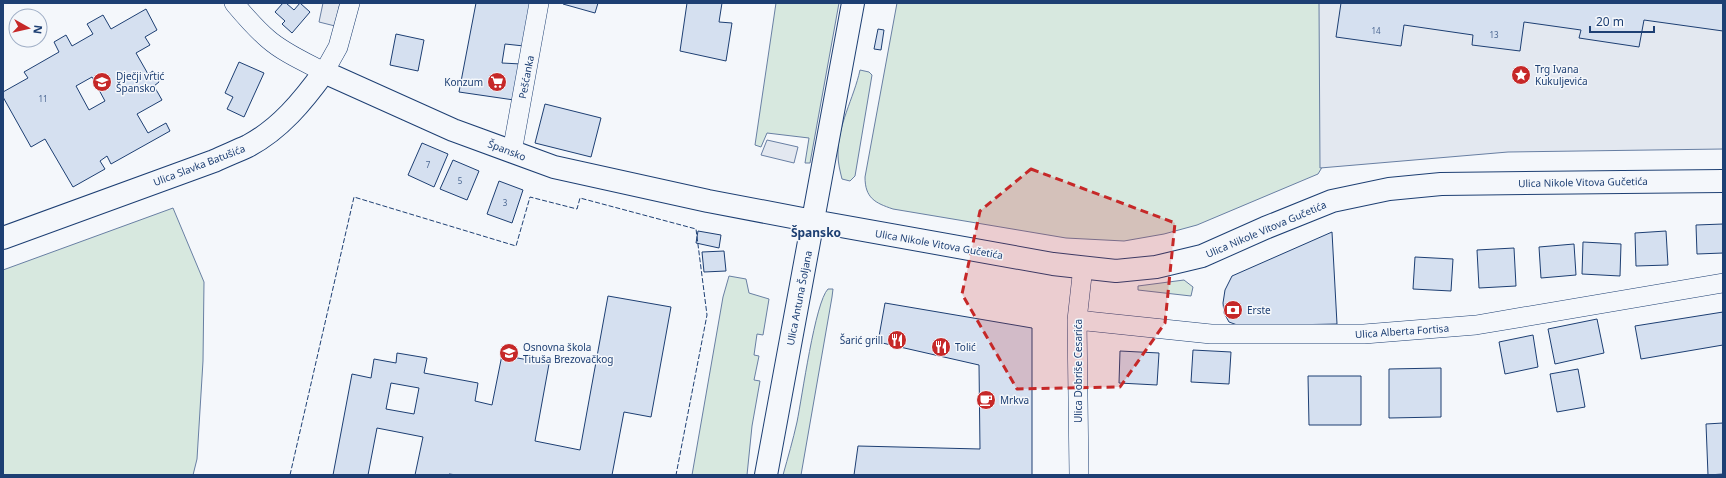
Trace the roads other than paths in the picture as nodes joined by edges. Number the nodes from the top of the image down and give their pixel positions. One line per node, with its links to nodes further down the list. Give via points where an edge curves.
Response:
1 (234, 3): 5 (street, Špansko, via 269,40)
2 (350, 3): 5 (street, Ulica Slavka Batušića, via 338,46)
3 (539, 3): 6 (street, Pešćanka)
4 (852, 3): 8 (street, Ulica Antuna Šoljana)
5 (324, 72): 6 (street, Špansko, via 453,130); 9 (street, Ulica Slavka Batušića, via 285,119 248,146 214,161)
6 (512, 152): 8 (street, Špansko, via 554,166)
7 (1723, 181): 10 (street, Ulica Nikole Vitova Gučetića, via 1405,186 1332,201 1202,256 1172,264 1116,271)
8 (813, 221): 10 (street, Ulica Nikole Vitova Gučetića, via 983,252); 13 (street, Ulica Antuna Šoljana)
9 (3, 238)
10 (1083, 267): 12 (street, Ulica Dobriše Cesarića)
11 (1723, 283): 12 (street, Ulica Alberta Fortisa, via 1476,325 1364,334 1211,334)
12 (1077, 320): 14 (street, Ulica Dobriše Cesarića)
13 (766, 475)
14 (1079, 475)

